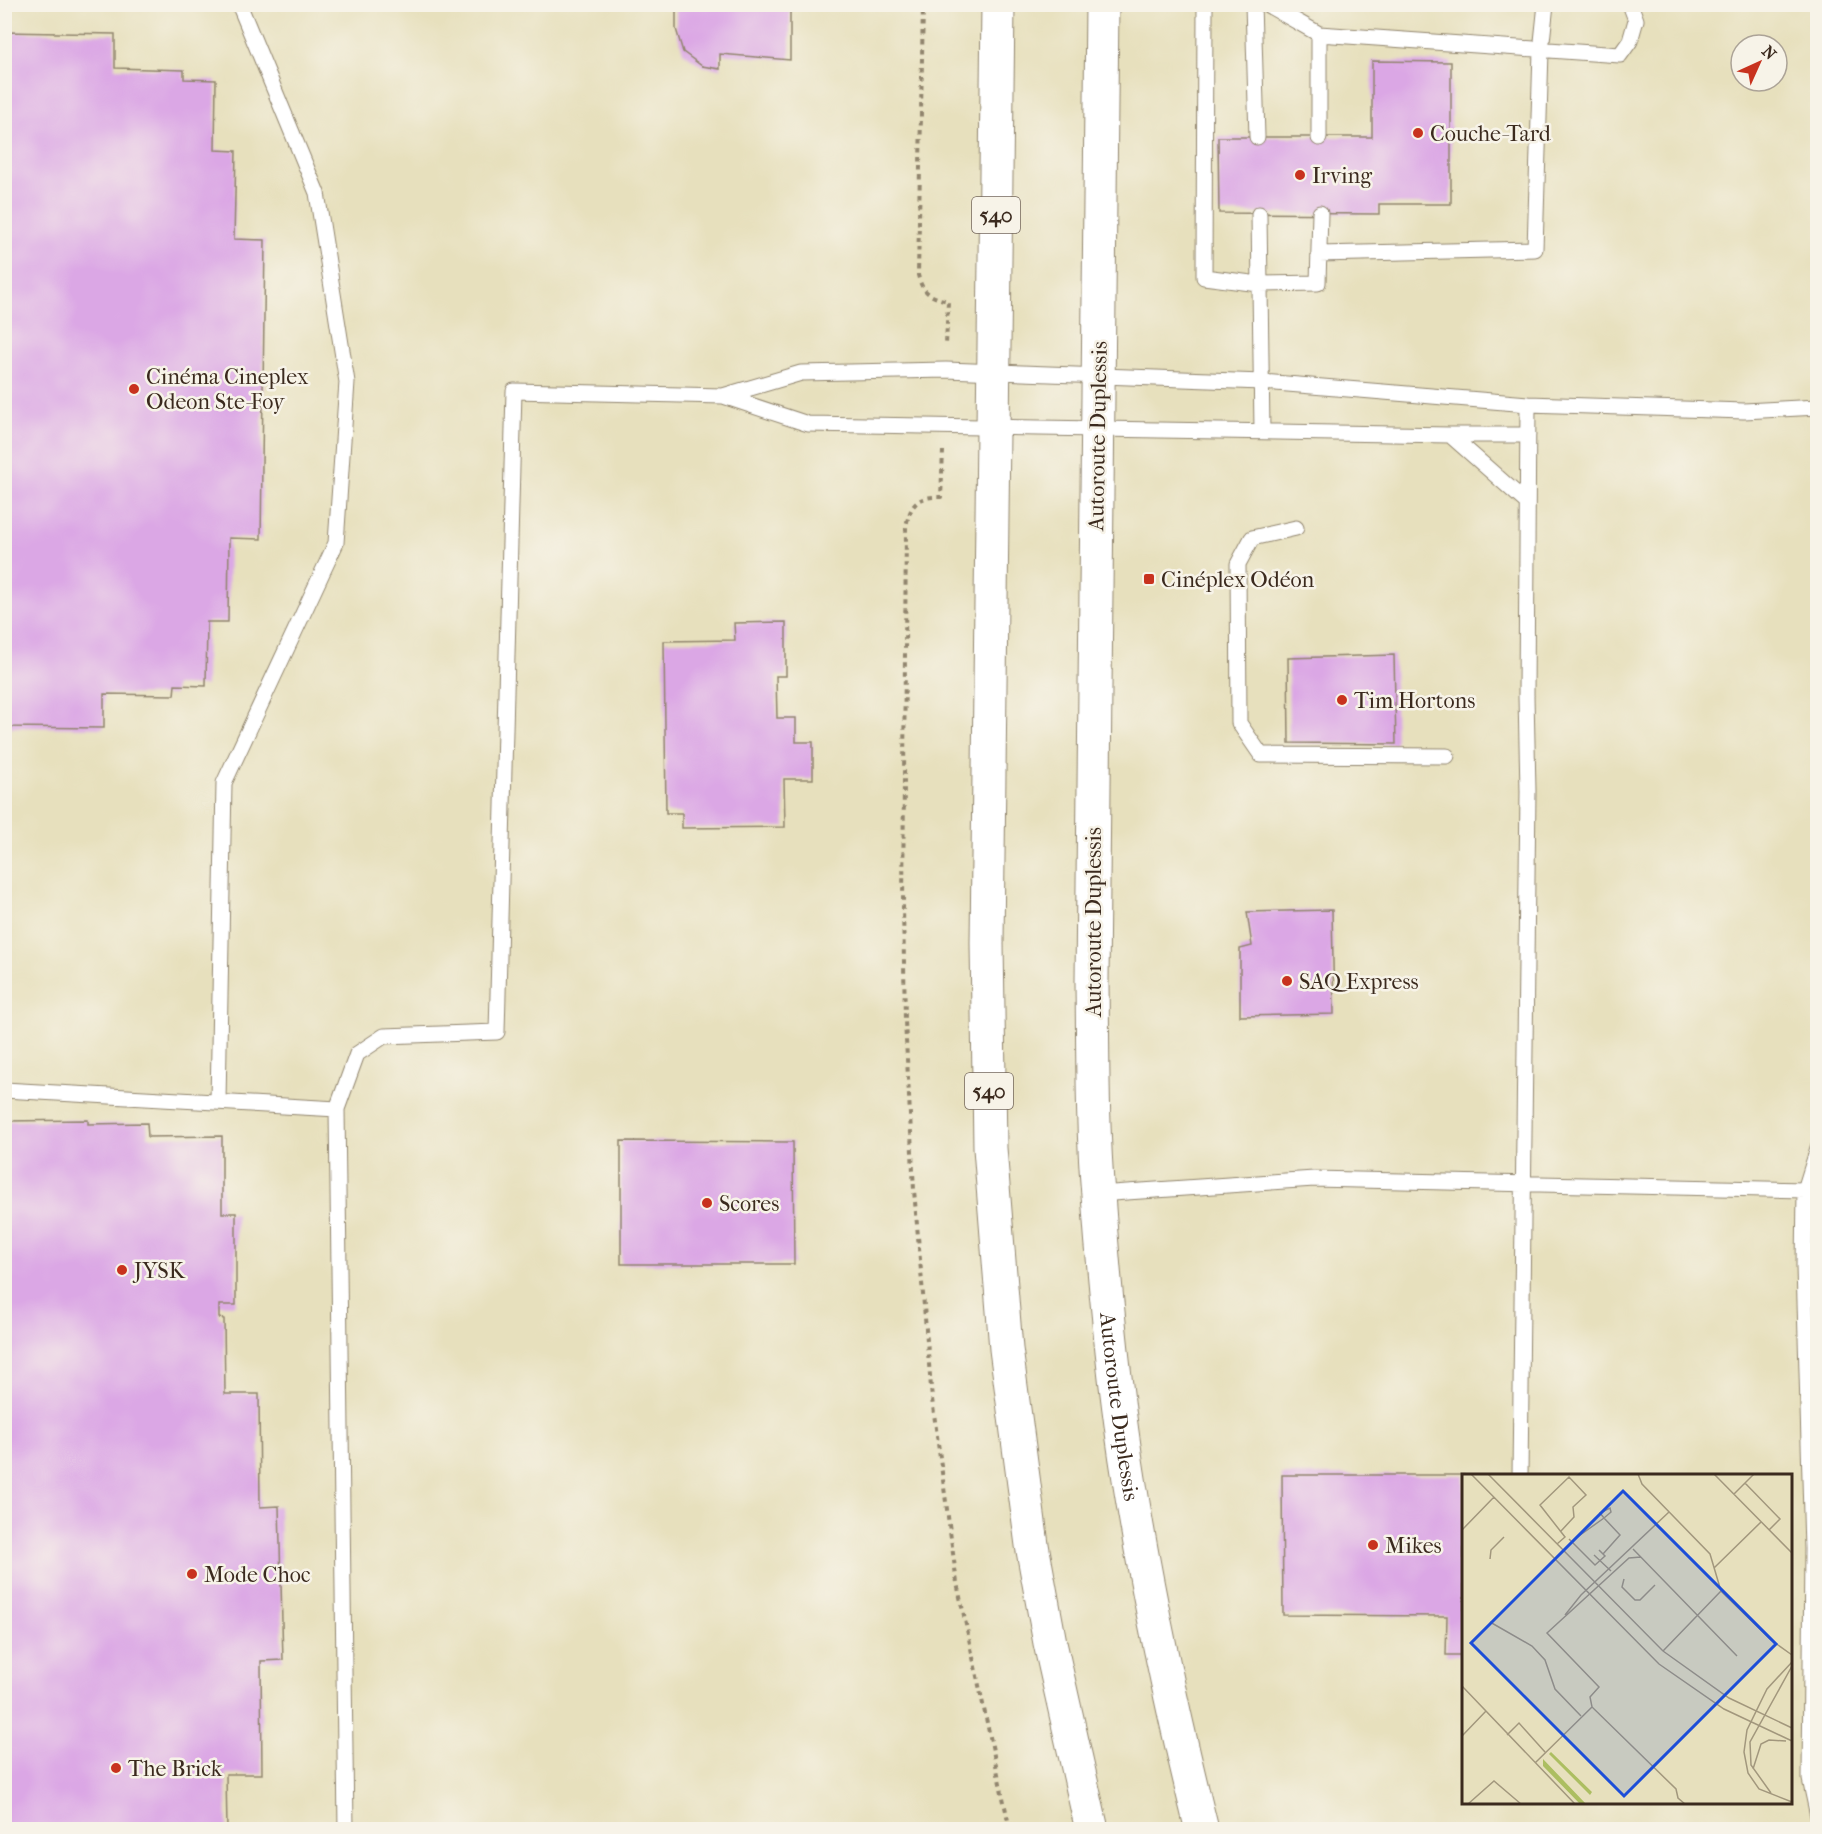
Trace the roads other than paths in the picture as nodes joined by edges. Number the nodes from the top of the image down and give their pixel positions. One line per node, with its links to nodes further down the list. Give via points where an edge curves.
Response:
1 (240, 4): 32 (lane, via 317,193 347,382 336,543 224,783)
2 (998, 4): 17 (highway, 540)
3 (1102, 4): 18 (highway, Autoroute Duplessis)
4 (1205, 4): 16 (lane, via 1204,277)
5 (1253, 4): 11 (lane)
6 (1266, 4): 9 (lane)
7 (1546, 4): 10 (lane)
8 (1630, 4): 10 (lane, via 1636,20 1630,41 1620,55)
9 (1319, 34): 10 (lane); 12 (lane)
10 (1542, 51): 15 (lane, via 1535,249)
11 (1257, 137)
12 (1319, 138)
13 (1320, 213): 15 (lane)
14 (1259, 214): 16 (lane)
15 (1318, 254): 16 (lane, via 1318,283)
16 (1259, 284): 19 (lane)
17 (994, 371): 18 (lane); 20 (lane, via 801,373); 23 (highway, 540)
18 (1098, 374): 19 (lane); 24 (highway, Autoroute Duplessis)
19 (1262, 382): 21 (lane); 25 (lane)
20 (723, 396): 23 (lane, via 808,423); 33 (lane, via 514,391 497,1032 384,1036 357,1054)
21 (1528, 404): 22 (lane, via 1744,411); 27 (lane)
22 (1818, 407)
23 (993, 426): 24 (lane); 41 (highway, 540, via 987,943 990,1148 996,1247 1032,1545 1052,1655)
24 (1098, 428): 25 (lane); 37 (highway, Autoroute Duplessis, via 1092,970)
25 (1262, 431): 26 (lane)
26 (1450, 435): 27 (lane); 28 (lane)
27 (1528, 435): 28 (lane)
28 (1527, 503): 35 (lane)
29 (1296, 528): 30 (lane, via 1252,538 1238,564 1239,723 1261,754)
30 (1447, 756)
31 (4, 1090): 32 (lane)
32 (219, 1101): 33 (lane)
33 (336, 1109): 40 (lane)
34 (1818, 1148): 36 (lane)
35 (1524, 1184): 36 (lane); 37 (lane, via 1314,1179); 38 (lane)
36 (1805, 1190): 39 (lane, via 1812,1549 1810,1779)
37 (1098, 1194): 42 (highway, Autoroute Duplessis, via 1114,1362 1145,1575)
38 (1520, 1474)
39 (1818, 1816)
40 (346, 1830)
41 (1092, 1830)
42 (1202, 1830)

